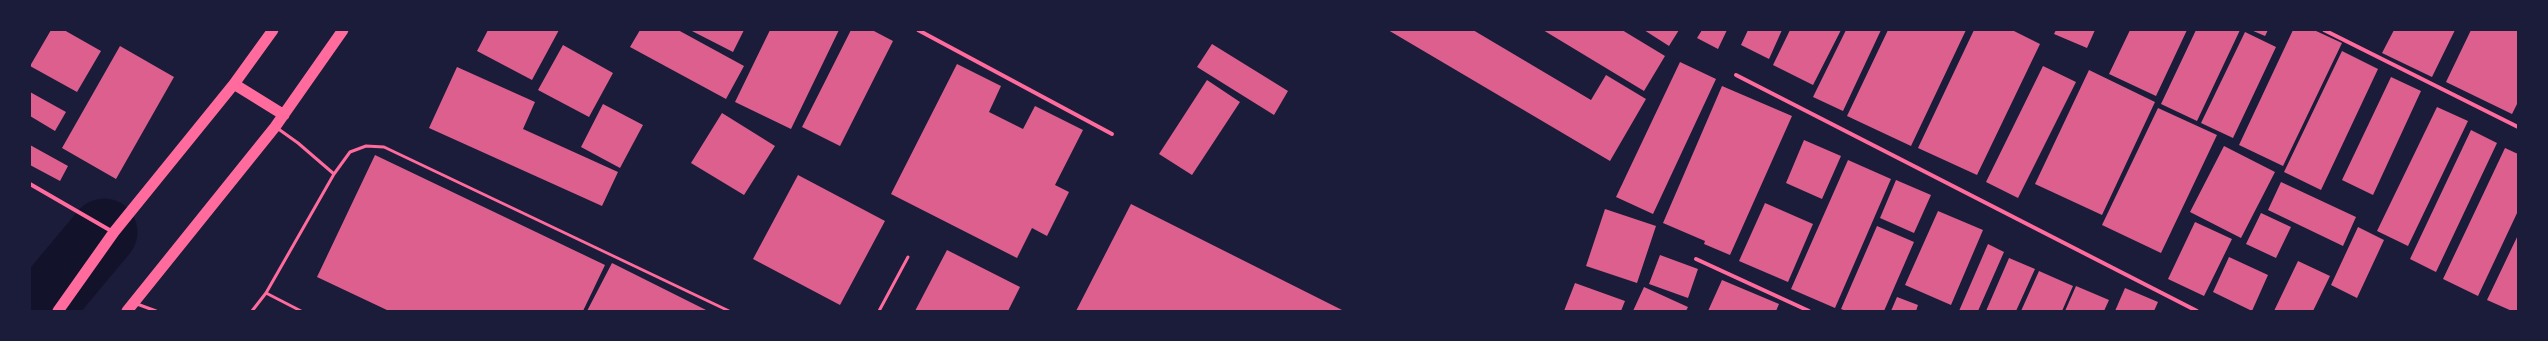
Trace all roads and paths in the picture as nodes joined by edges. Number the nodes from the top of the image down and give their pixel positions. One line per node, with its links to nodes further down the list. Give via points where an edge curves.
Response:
1 (273, 30): 6 (highway)
2 (343, 30): 7 (highway)
3 (918, 30): 10 (street)
4 (2324, 30): 9 (street)
5 (1736, 75): 25 (street)
6 (234, 84): 7 (highway); 13 (highway)
7 (284, 114): 8 (highway)
8 (275, 127): 11 (lane); 17 (highway)
9 (2518, 127)
10 (1112, 134)
11 (334, 174): 16 (lane); 22 (lane, via 350,152 366,146 384,147)
12 (30, 184): 13 (street)
13 (114, 232): 18 (highway)
14 (908, 257): 23 (lane)
15 (1696, 259): 24 (street)
16 (266, 294): 20 (lane); 21 (lane)
17 (130, 307): 19 (lane)
18 (58, 311)
19 (156, 311)
20 (252, 311)
21 (301, 311)
22 (729, 311)
23 (879, 311)
24 (1809, 311)
25 (2197, 311)

